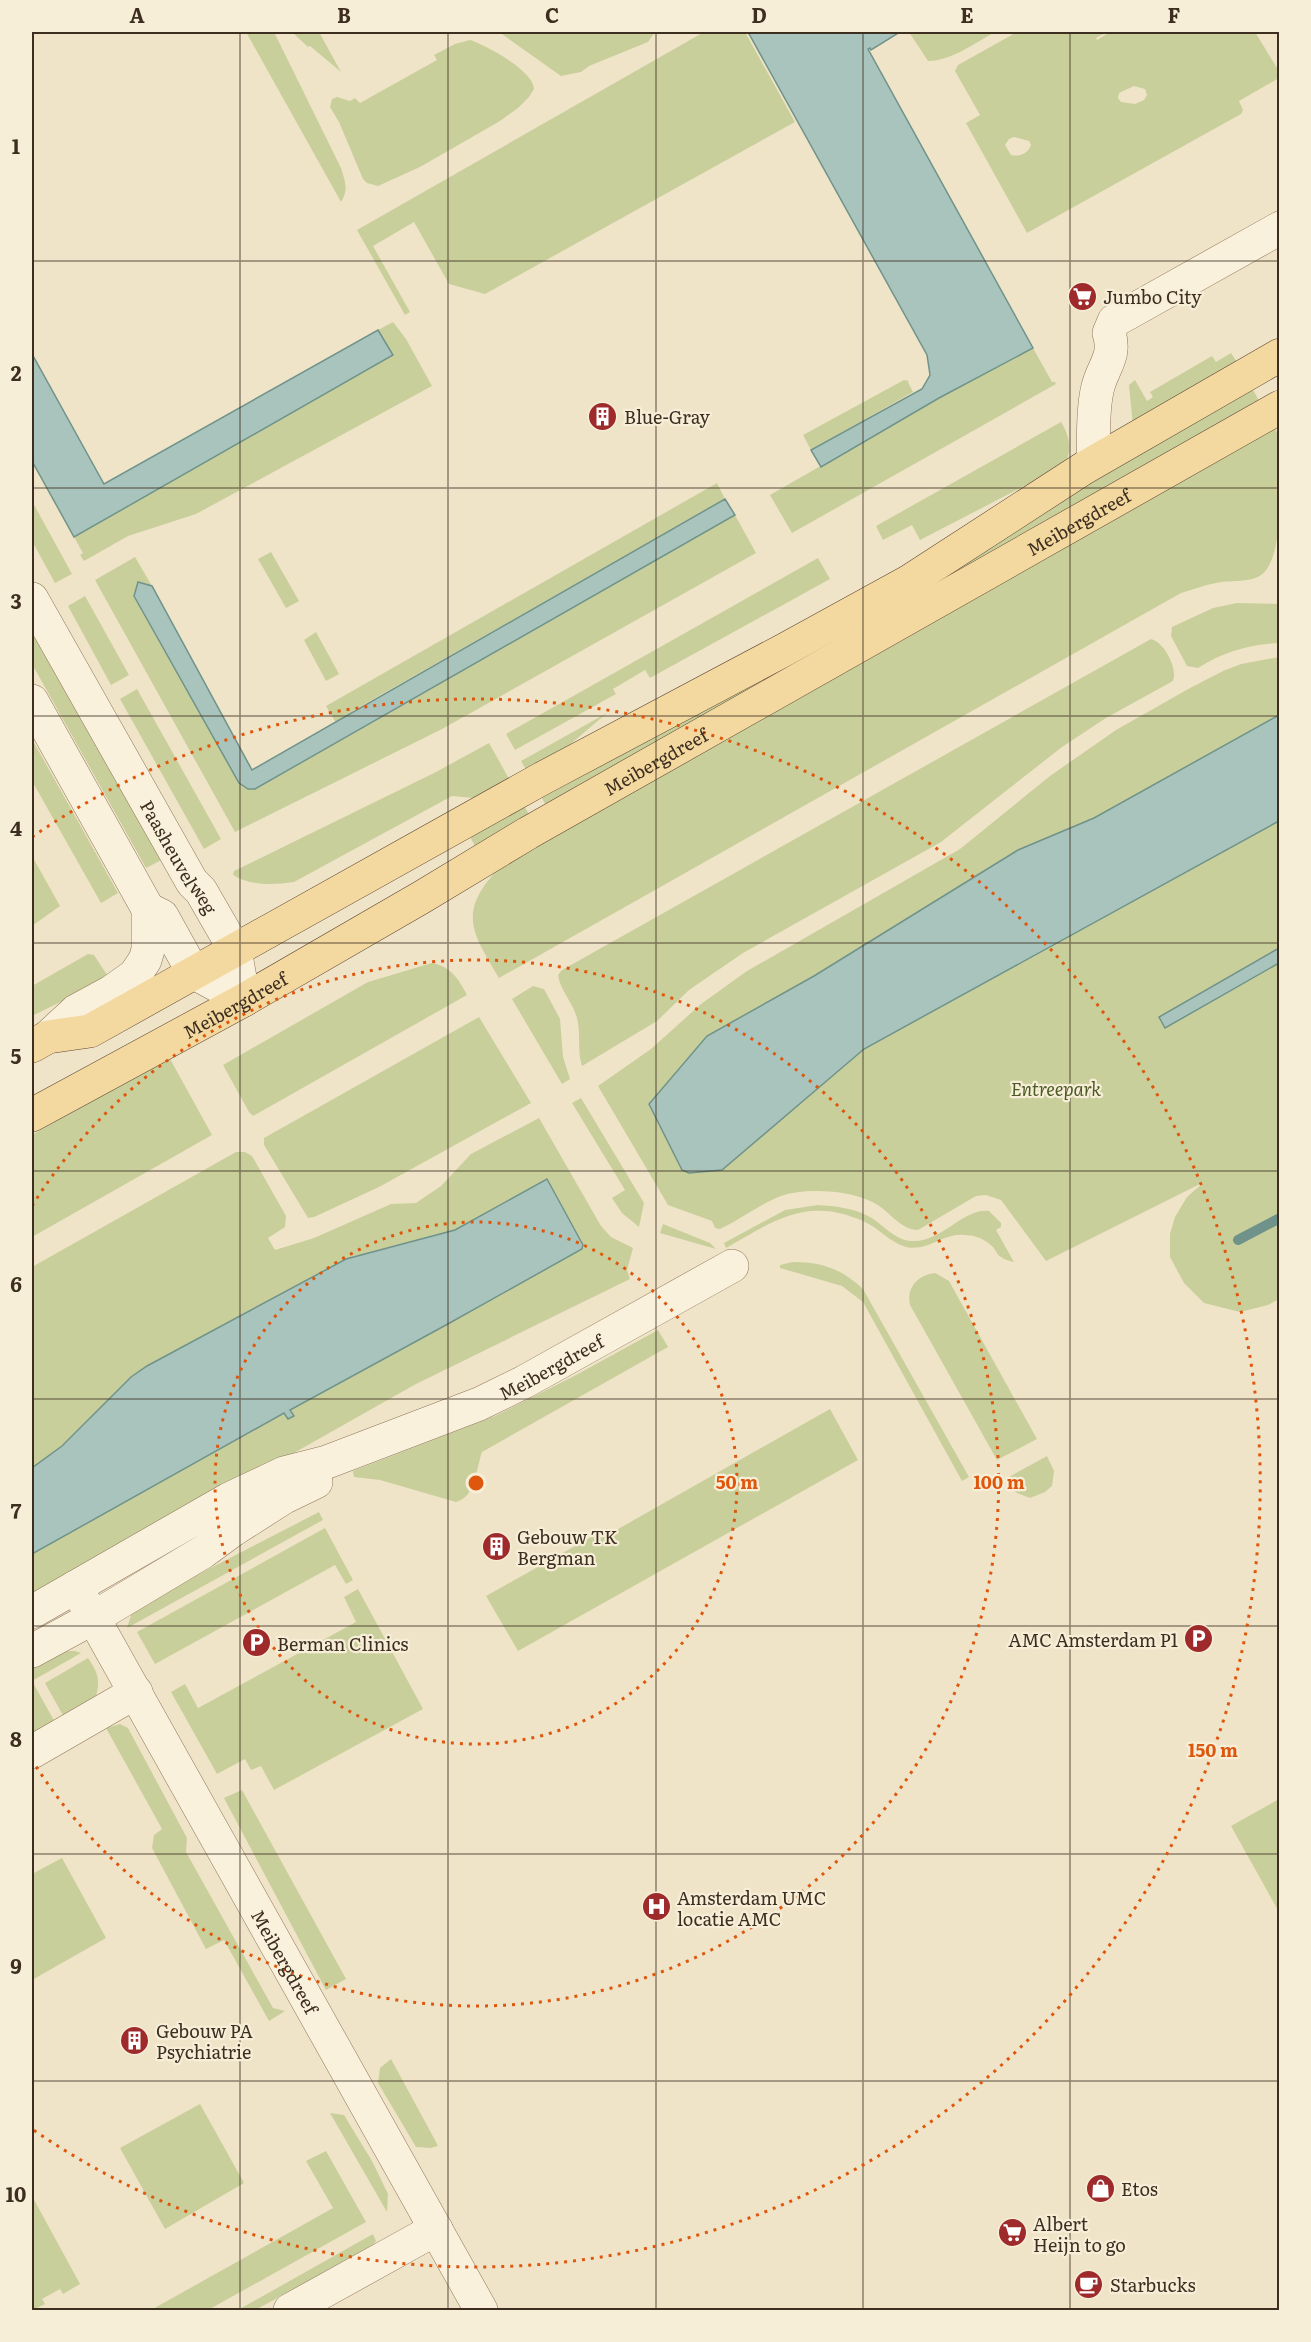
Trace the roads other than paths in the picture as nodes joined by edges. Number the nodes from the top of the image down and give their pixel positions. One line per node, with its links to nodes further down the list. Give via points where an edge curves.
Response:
1 (1280, 228): 4 (street, via 1114,321 1109,333 1112,352 1097,389)
2 (1280, 355): 4 (main road, Meibergdreef)
3 (1280, 407): 10 (main road, Meibergdreef, via 528,833)
4 (1093, 462): 8 (main road, Meibergdreef, via 908,582 541,779)
5 (32, 599): 8 (street, Paasheuvelweg, via 192,882)
6 (32, 701): 7 (street)
7 (148, 909): 9 (street, via 162,916); 11 (street, via 148,950 135,975 76,1011)
8 (235, 950): 9 (main road, Meibergdreef); 10 (street, Paasheuvelweg)
9 (194, 972): 10 (street); 11 (main road, Meibergdreef, via 90,1031)
10 (244, 1000): 12 (main road, Meibergdreef)
11 (40, 1042)
12 (32, 1115)
13 (732, 1266): 14 (street, Meibergdreef, via 479,1404)
14 (327, 1462): 15 (street, Meibergdreef, via 284,1473 229,1499); 17 (street, via 320,1480 283,1498)
15 (76, 1587): 16 (street, Meibergdreef); 17 (street, Meibergdreef)
16 (32, 1612)
17 (93, 1618): 18 (street); 19 (street, Meibergdreef)
18 (32, 1651)
19 (136, 1692): 20 (street); 21 (street, Meibergdreef)
20 (32, 1752)
21 (436, 2229): 22 (street); 23 (street, Meibergdreef)
22 (290, 2310)
23 (481, 2310)

